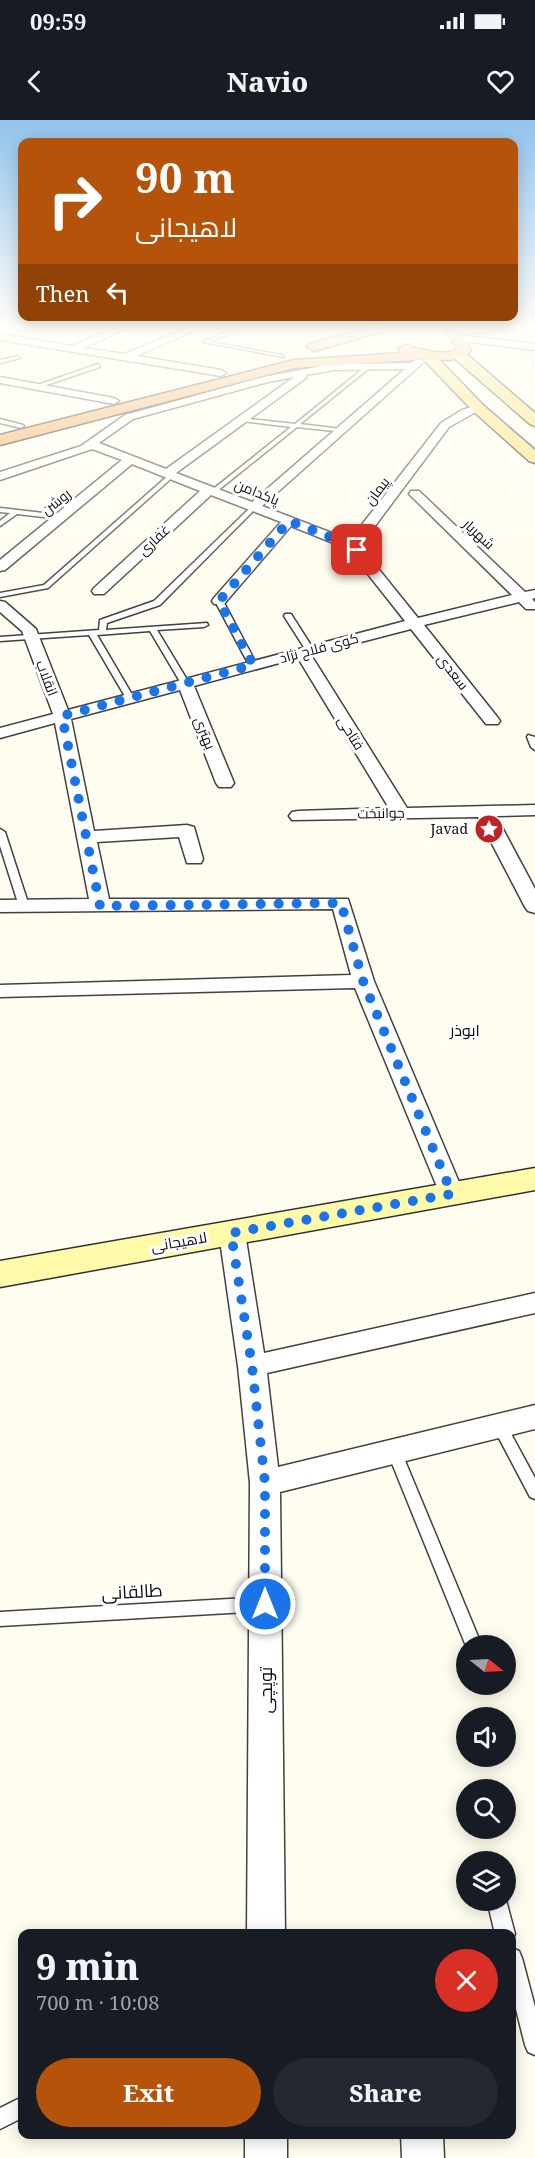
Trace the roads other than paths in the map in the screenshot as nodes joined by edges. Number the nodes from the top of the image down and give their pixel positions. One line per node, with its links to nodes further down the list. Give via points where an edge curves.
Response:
1 (52, 419): 10 (highway)
2 (69, 419): 14 (highway)
3 (126, 419): 15 (street)
4 (243, 419): 11 (lane); 18 (street)
5 (304, 419): 11 (lane)
6 (355, 419): 13 (street)
7 (454, 419): 28 (street, پیمان, via 445,425)
8 (491, 419): 16 (main road)
9 (0, 421): 10 (lane)
10 (21, 426): 12 (highway)
11 (295, 426): 13 (lane); 20 (lane)
12 (0, 431)
13 (341, 431): 22 (street)
14 (0, 440)
15 (90, 444): 17 (street, پاکدامن); 19 (street)
16 (535, 458)
17 (131, 459): 18 (street, پاکدامن); 25 (street, روشن)
18 (170, 474): 20 (street, پاکدامن); 32 (lane, via 46,587)
19 (0, 476)
20 (212, 490): 22 (street, پاکدامن); 30 (street, غفاری)
21 (414, 494): 31 (street, شهریار)
22 (254, 507): 26 (street, پاکدامن); 40 (lane, via 157,603 110,618 103,622)
23 (0, 510): 24 (lane)
24 (16, 512): 25 (lane); 27 (lane)
25 (61, 517): 29 (street, روشن)
26 (289, 521): 28 (street, پاکدامن); 33 (street)
27 (0, 524)
28 (354, 546): 37 (street)
29 (0, 567)
30 (99, 591)
31 (529, 595): 35 (street, شهریار); 37 (street, کوی فلاح نژاد)
32 (0, 596)
33 (219, 601): 45 (lane)
34 (0, 605): 42 (street, انقلاب, via 29,629)
35 (535, 610)
36 (288, 616): 44 (lane)
37 (415, 623): 44 (street, کوی فلاح نژاد); 49 (street, سعدی)
38 (204, 625): 39 (lane)
39 (152, 628): 40 (lane); 46 (lane)
40 (102, 632): 41 (lane)
41 (92, 633): 42 (lane); 47 (lane)
42 (32, 637): 43 (lane); 48 (street, انقلاب)
43 (0, 639)
44 (306, 651): 45 (street, کوی فلاح نژاد); 56 (street, فتاحی)
45 (253, 665): 46 (street, کوی فلاح نژاد)
46 (185, 683): 47 (street, کوی فلاح نژاد); 53 (street, بهتری)
47 (130, 698): 48 (street, کوی فلاح نژاد)
48 (62, 716): 50 (street, کوی فلاح نژاد); 59 (street, انقلاب)
49 (492, 721)
50 (0, 733)
51 (531, 737): 52 (lane)
52 (535, 747)
53 (225, 783)
54 (535, 810): 55 (street, جوانبخت)
55 (484, 811): 56 (street, جوانبخت); 64 (street)
56 (401, 813): 57 (street, جوانبخت)
57 (298, 816)
58 (0, 832): 62 (lane)
59 (87, 837): 60 (street, via 187,831); 63 (street, انقلاب)
60 (194, 860)
61 (0, 906): 62 (street)
62 (24, 906): 63 (street)
63 (100, 906): 65 (street, via 341,903)
64 (535, 907)
65 (363, 981): 66 (street); 68 (street)
66 (0, 991)
67 (535, 1179): 68 (street, لاهیجانی)
68 (452, 1194): 69 (street, لاهیجانی)
69 (231, 1233): 70 (street, لاهیجانی); 72 (street, توپچی)
70 (0, 1274)
71 (535, 1303): 72 (street)
72 (252, 1366): 76 (street, توپچی)
73 (535, 1417): 74 (street)
74 (499, 1425): 75 (street); 77 (lane)
75 (394, 1451): 76 (street); 80 (lane)
76 (265, 1483): 78 (street, توپچی)
77 (535, 1493)
78 (265, 1604): 79 (lane, طالقانی); 82 (street, توپچی)
79 (0, 1619)
80 (469, 1635)
81 (499, 1911): 83 (lane)
82 (266, 1929)
83 (504, 1929)
84 (516, 1973): 85 (lane)
85 (535, 2045)
86 (18, 2109): 87 (lane)
87 (0, 2119)
88 (266, 2139): 90 (street)
89 (422, 2139): 91 (street)
90 (266, 2158)
91 (423, 2158)

